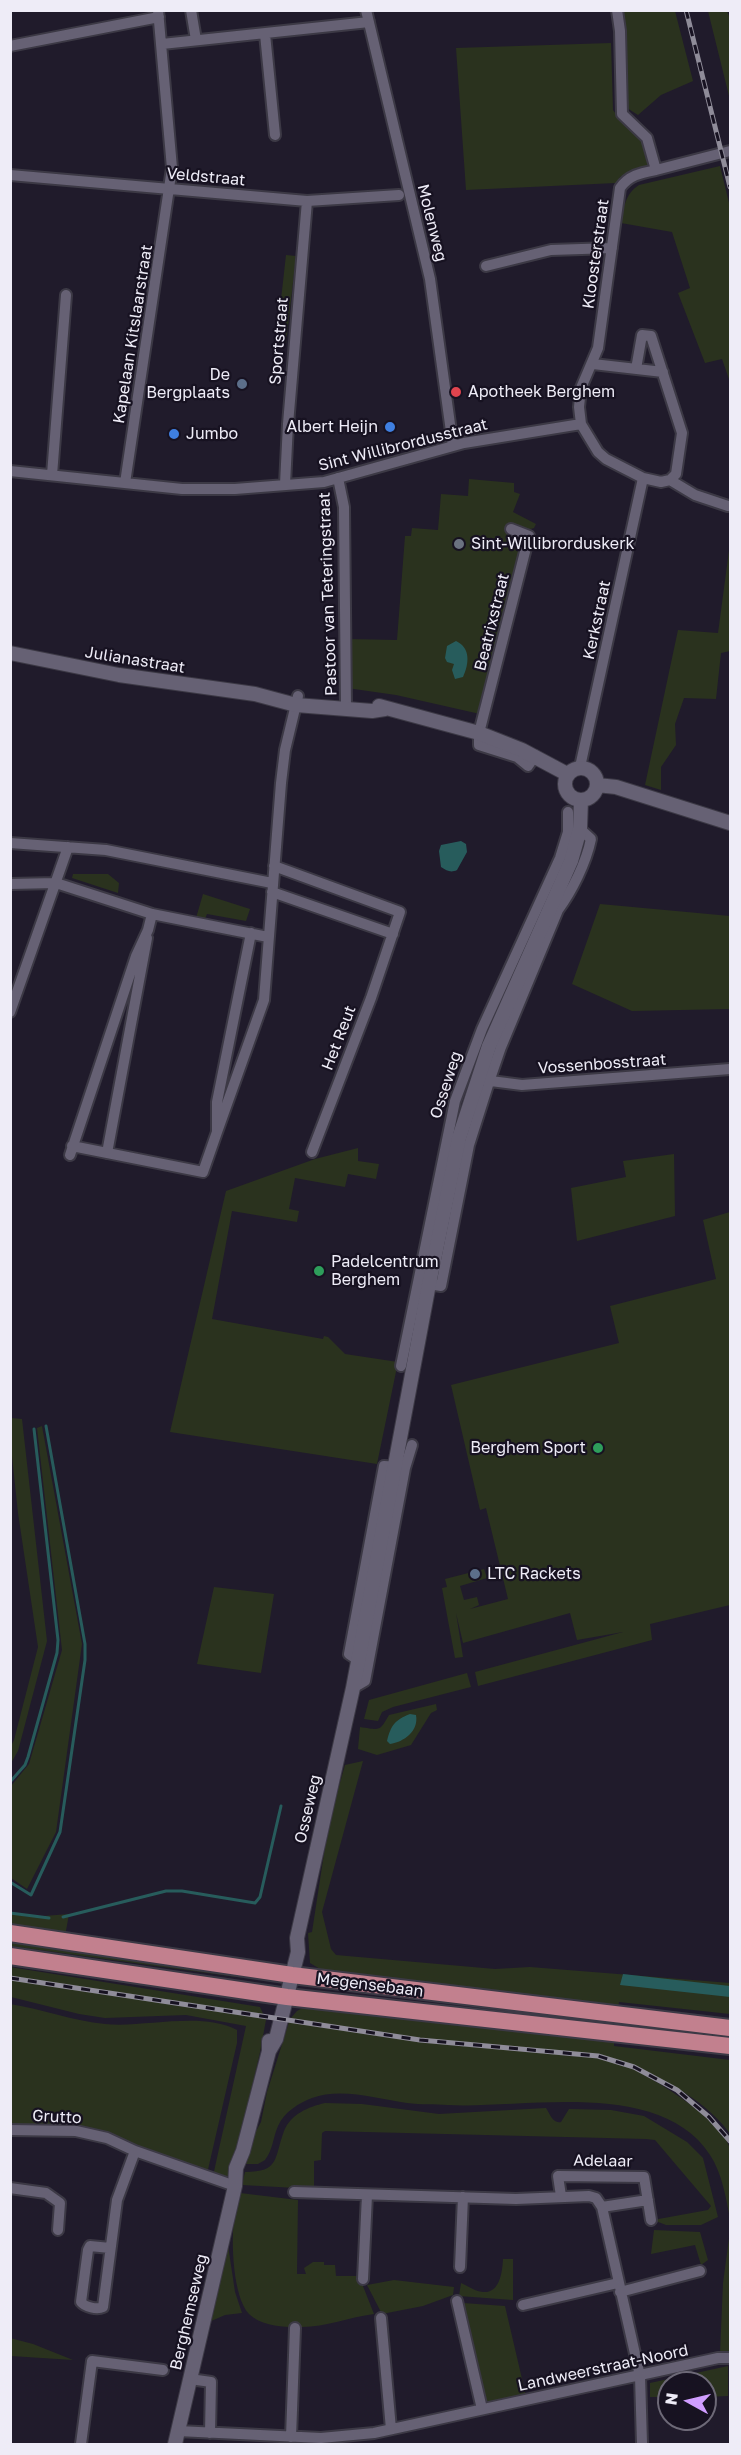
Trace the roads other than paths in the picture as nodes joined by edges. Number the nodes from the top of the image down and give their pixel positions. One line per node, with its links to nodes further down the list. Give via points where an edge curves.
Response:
1 (191, 10): 7 (street)
2 (366, 10): 5 (street, Molenweg)
3 (617, 10): 12 (street, via 622,114 647,138)
4 (158, 14): 8 (street, Kapelaan Kitslaarstraat); 9 (street)
5 (369, 22): 6 (street); 24 (street, Molenweg, via 430,279)
6 (265, 34): 7 (street); 10 (street)
7 (196, 40): 8 (street)
8 (162, 44): 14 (street, Kapelaan Kitslaarstraat, via 172,168)
9 (10, 46)
10 (275, 135)
11 (730, 151): 12 (street, Kloosterstraat)
12 (656, 170): 17 (street, Kloosterstraat, via 636,174 620,188)
13 (10, 175): 14 (street, Veldstraat)
14 (170, 189): 16 (street, Veldstraat); 30 (street, Kapelaan Kitslaarstraat)
15 (399, 195): 16 (street, Veldstraat)
16 (307, 201): 31 (street, Sportstraat)
17 (612, 248): 18 (street, via 551,250); 20 (street, Kloosterstraat)
18 (486, 266)
19 (66, 295): 26 (street)
20 (593, 364): 21 (street); 23 (street, Kloosterstraat, via 581,388)
21 (636, 369): 22 (street); 22 (street, via 642,335 651,336)
22 (663, 372): 29 (street, via 683,440 676,474)
23 (581, 424): 24 (street, Sint Willibrordusstraat); 28 (street, via 606,459)
24 (453, 446): 27 (street, Sint Willibrordusstraat)
25 (10, 471): 26 (street, Sint Willibrordusstraat)
26 (52, 475): 30 (street, Sint Willibrordusstraat)
27 (338, 478): 31 (street, Sint Willibrordusstraat); 36 (street, Pastoor van Teteringstraat, via 344,507)
28 (643, 478): 29 (street); 38 (street, Kerkstraat)
29 (670, 480): 32 (street, via 695,495)
30 (125, 483): 31 (street, Sint Willibrordusstraat, via 182,489)
31 (285, 484)
32 (728, 506)
33 (511, 529): 37 (street, Beatrixstraat, via 529,536)
34 (10, 653): 35 (street, Julianastraat, via 119,675)
35 (297, 701): 36 (street, Julianastraat); 48 (street, via 285,750)
36 (346, 705): 37 (street, Julianastraat, via 372,711 386,709)
37 (479, 734): 39 (street, Julianastraat, via 535,756)
38 (580, 767): 39 (street); 40 (street, via 593,772)
39 (567, 774): 41 (street, via 565,790)
40 (597, 785): 41 (street, via 591,797); 43 (street, via 616,787)
41 (581, 801): 44 (street, Osseweg)
42 (568, 812): 46 (street, Osseweg)
43 (730, 823)
44 (580, 829): 46 (street, Osseweg); 59 (street, Osseweg, via 591,839 589,849)
45 (10, 843): 47 (street)
46 (571, 845): 59 (street, Osseweg); 63 (street, Osseweg, via 482,1029 455,1101)
47 (68, 848): 49 (street); 51 (street, via 106,850)
48 (274, 867): 51 (street); 55 (street, Het Reut, via 400,912)
49 (56, 883): 50 (street); 52 (street); 57 (street)
50 (10, 884)
51 (272, 887): 55 (street); 56 (street)
52 (152, 914): 53 (street); 54 (street)
53 (148, 930): 62 (street); 62 (street, via 71,1150)
54 (251, 933): 56 (street); 60 (street, via 217,1102)
55 (393, 934): 61 (street, Het Reut)
56 (268, 937): 60 (street, via 264,999)
57 (10, 1012)
58 (730, 1069): 59 (street, Vossenbosstraat, via 522,1085)
59 (483, 1080): 63 (street, Osseweg, via 459,1138 449,1218 435,1285)
60 (217, 1132): 62 (street, via 203,1172)
61 (312, 1152)
62 (107, 1153)
63 (410, 1353): 64 (street, Osseweg); 66 (street, Osseweg)
64 (401, 1366)
65 (412, 1445): 66 (street, Osseweg)
66 (400, 1467): 67 (street, Osseweg, via 375,1544); 67 (street, Osseweg, via 365,1681)
67 (353, 1688): 70 (street, Osseweg, via 297,1938 290,1949)
68 (10, 1933): 70 (main road, Megensebaan)
69 (10, 1956): 71 (main road, Megensebaan)
70 (288, 1974): 71 (street, Osseweg); 72 (main road, Megensebaan)
71 (283, 1996): 73 (main road, Megensebaan); 76 (street, Berghemseweg, via 276,2039 269,2050 243,2151 242,2173)
72 (730, 2028)
73 (730, 2046)
74 (10, 2130): 75 (street, Grutto, via 76,2131 107,2138)
75 (135, 2151): 76 (street, Grutto); 86 (street, via 117,2200)
76 (235, 2186): 98 (street, Berghemseweg)
77 (10, 2188): 85 (street, via 46,2193 60,2203)
78 (294, 2192): 79 (street)
79 (367, 2195): 81 (street); 89 (street)
80 (561, 2196): 81 (street); 82 (street, Adelaar, via 558,2176 633,2176 644,2177); 83 (street, via 589,2196)
81 (463, 2197): 87 (street)
82 (648, 2200): 83 (street); 84 (street, Adelaar)
83 (602, 2207): 90 (street)
84 (651, 2220)
85 (58, 2230)
86 (110, 2248): 86 (street, via 103,2307 84,2305 81,2302 88,2250 90,2246)
87 (460, 2267)
88 (700, 2271): 90 (street)
89 (363, 2279)
90 (619, 2288): 92 (street); 97 (street)
91 (457, 2301): 99 (street)
92 (523, 2305)
93 (381, 2318): 100 (street)
94 (295, 2328): 104 (street)
95 (730, 2358): 97 (street, Landweerstraat-Noord)
96 (163, 2370): 105 (street, Berghemseweg, via 92,2361)
97 (640, 2376): 99 (street, Landweerstraat-Noord); 106 (street)
98 (190, 2379): 101 (street, via 211,2382); 102 (street, Berghemseweg)
99 (482, 2409): 100 (street, Landweerstraat-Noord)
100 (392, 2429): 103 (street, Landweerstraat-Noord)
101 (210, 2433): 102 (street, Landweerstraat-Noord); 104 (street, Landweerstraat-Noord)
102 (177, 2438)
103 (374, 2439): 104 (street, Landweerstraat-Noord)
104 (286, 2440)
105 (81, 2445)
106 (642, 2445)

